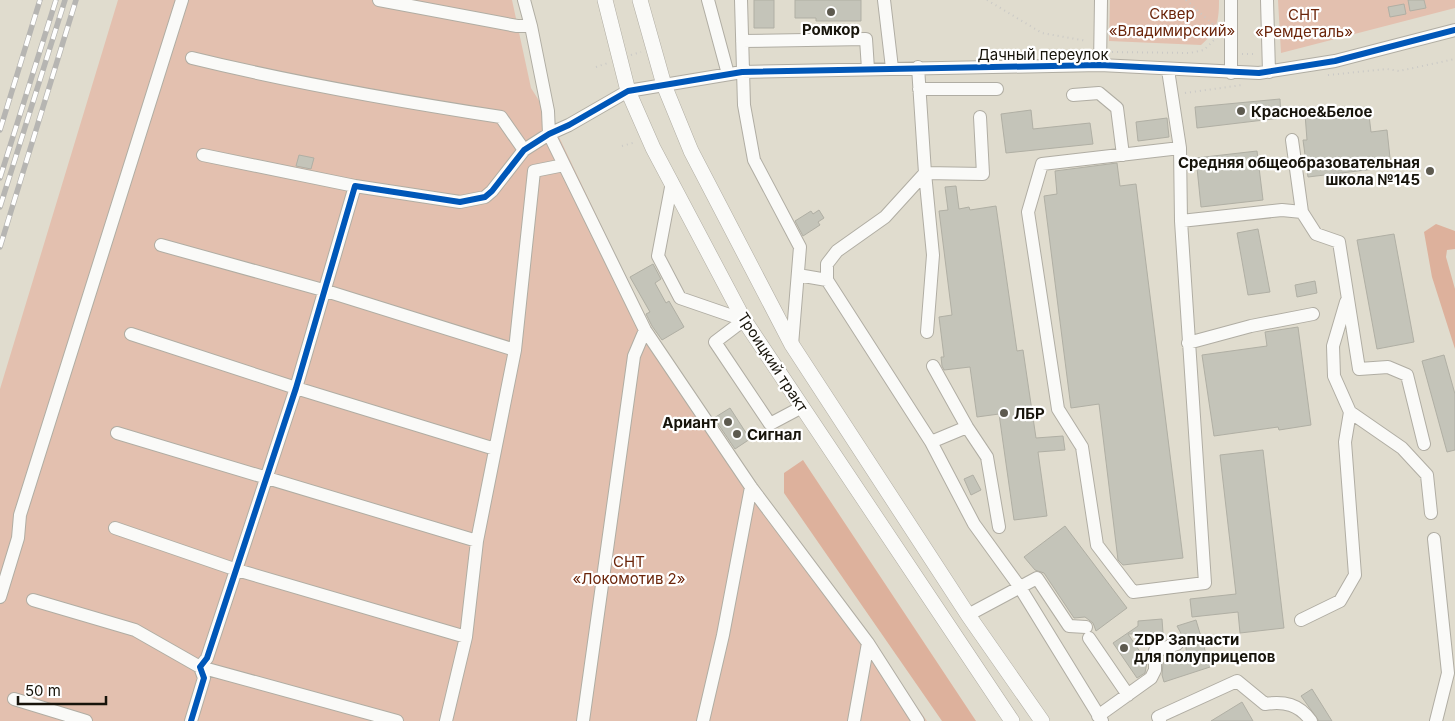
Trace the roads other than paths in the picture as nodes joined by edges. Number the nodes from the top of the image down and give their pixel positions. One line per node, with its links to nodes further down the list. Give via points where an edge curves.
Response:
1 (182, 0): 74 (street, via 20,515 18,538)
2 (379, 0): 12 (street)
3 (524, 0): 12 (street)
4 (605, 0): 28 (main road, Троицкий тракт)
5 (640, 0): 25 (main road, Троицкий тракт)
6 (708, 0): 24 (street)
7 (741, 0): 14 (street)
8 (884, 0): 18 (street)
9 (1101, 0): 16 (street)
10 (1231, 0): 23 (street)
11 (1268, 0): 22 (street)
12 (531, 26): 31 (street, via 548,111)
13 (1455, 30): 22 (street, Дачный переулок, via 1334,61)
14 (742, 41): 19 (street, via 866,40); 21 (street)
15 (192, 58): 34 (street, via 366,96 501,117)
16 (1100, 65): 17 (street, Дачный переулок); 20 (street, Дачный переулок)
17 (918, 67): 18 (street, Дачный переулок); 26 (street)
18 (892, 68): 19 (street, Дачный переулок)
19 (868, 69): 21 (street, Дачный переулок)
20 (1168, 70): 23 (street, Дачный переулок); 33 (street)
21 (742, 72): 24 (street, Дачный переулок); 44 (street, via 754,160 800,247)
22 (1269, 72): 23 (street, Дачный переулок)
23 (1230, 73)
24 (728, 74): 25 (street, Дачный переулок)
25 (664, 85): 28 (street, Дачный переулок); 54 (main road, Троицкий тракт, via 691,151)
26 (919, 89): 27 (street); 38 (street)
27 (997, 89)
28 (628, 91): 31 (street, Дачный переулок); 39 (main road, Троицкий тракт)
29 (1073, 95): 35 (street, via 1099,93 1117,108)
30 (980, 117): 38 (street, via 983,174)
31 (549, 134): 34 (street, Дачный переулок); 37 (street)
32 (1292, 140): 41 (street)
33 (1180, 148): 35 (street); 42 (street)
34 (524, 150): 40 (street, Дачный переулок, via 492,191 473,201 460,202)
35 (1123, 155): 53 (street, via 1042,164 1028,212 1058,409 1082,447 1097,545 1134,592 1205,583)
36 (203, 156): 40 (street, Дачный переулок)
37 (564, 165): 50 (street); 55 (street, via 534,170)
38 (925, 173): 45 (street, via 885,217 837,251 827,264); 51 (street, via 933,255)
39 (672, 182): 49 (main road, Троицкий тракт); 49 (street, via 658,256 680,298)
40 (355, 186): 46 (street)
41 (1302, 212): 42 (street, via 1282,210); 47 (street, via 1316,234 1339,242)
42 (1181, 221): 53 (street)
43 (161, 245): 46 (street)
44 (798, 275): 45 (street); 54 (street)
45 (827, 280): 62 (street)
46 (323, 290): 55 (street); 57 (street)
47 (1347, 297): 59 (street, via 1333,346 1334,376); 63 (street, via 1360,369 1388,367 1407,375)
48 (1313, 314): 53 (street, via 1250,326)
49 (744, 320): 58 (main road, Троицкий тракт); 58 (street, via 715,342 770,424)
50 (645, 330): 66 (street); 89 (street, via 634,356)
51 (927, 332)
52 (131, 334): 57 (street)
53 (1188, 343)
54 (792, 345): 76 (main road, Троицкий тракт)
55 (515, 350): 64 (street)
56 (934, 366): 60 (street)
57 (296, 388): 64 (street); 65 (street)
58 (802, 407): 93 (main road, Троицкий тракт)
59 (1350, 412): 67 (street, via 1402,448 1427,475); 77 (street, via 1344,442 1355,575 1340,601)
60 (967, 427): 62 (street); 68 (street, via 987,457)
61 (117, 433): 65 (street)
62 (931, 442): 73 (street, via 974,524)
63 (1424, 444)
64 (495, 449): 71 (street)
65 (266, 477): 71 (street); 72 (street)
66 (751, 487): 79 (street); 90 (street)
67 (1431, 513)
68 (999, 527)
69 (115, 528): 72 (street)
70 (1434, 539): 97 (street, via 1448,672)
71 (477, 541): 78 (street)
72 (237, 570): 78 (street); 81 (street, via 207,658)
73 (1019, 586): 76 (street); 82 (street, via 1037,578 1069,626 1088,632); 84 (street)
74 (0, 597)
75 (33, 600): 81 (street, via 134,630)
76 (968, 615): 94 (main road, Троицкий тракт)
77 (1301, 620)
78 (466, 637): 88 (street)
79 (868, 643): 91 (street); 92 (street)
80 (1178, 644): 82 (street, via 1155,651 1155,670 1151,678)
81 (200, 667): 86 (street, via 204,678); 87 (street)
82 (1128, 695): 84 (street)
83 (14, 698): 85 (street)
84 (1100, 718)
85 (86, 721)
86 (192, 721)
87 (397, 721)
88 (446, 721)
89 (583, 721)
90 (703, 721)
91 (854, 721)
92 (918, 721)
93 (1012, 721)
94 (1042, 721)
95 (1160, 721): 96 (street, via 1158,717 1237,681 1265,704 1289,703 1306,713)
96 (1311, 721)
97 (1436, 721)

